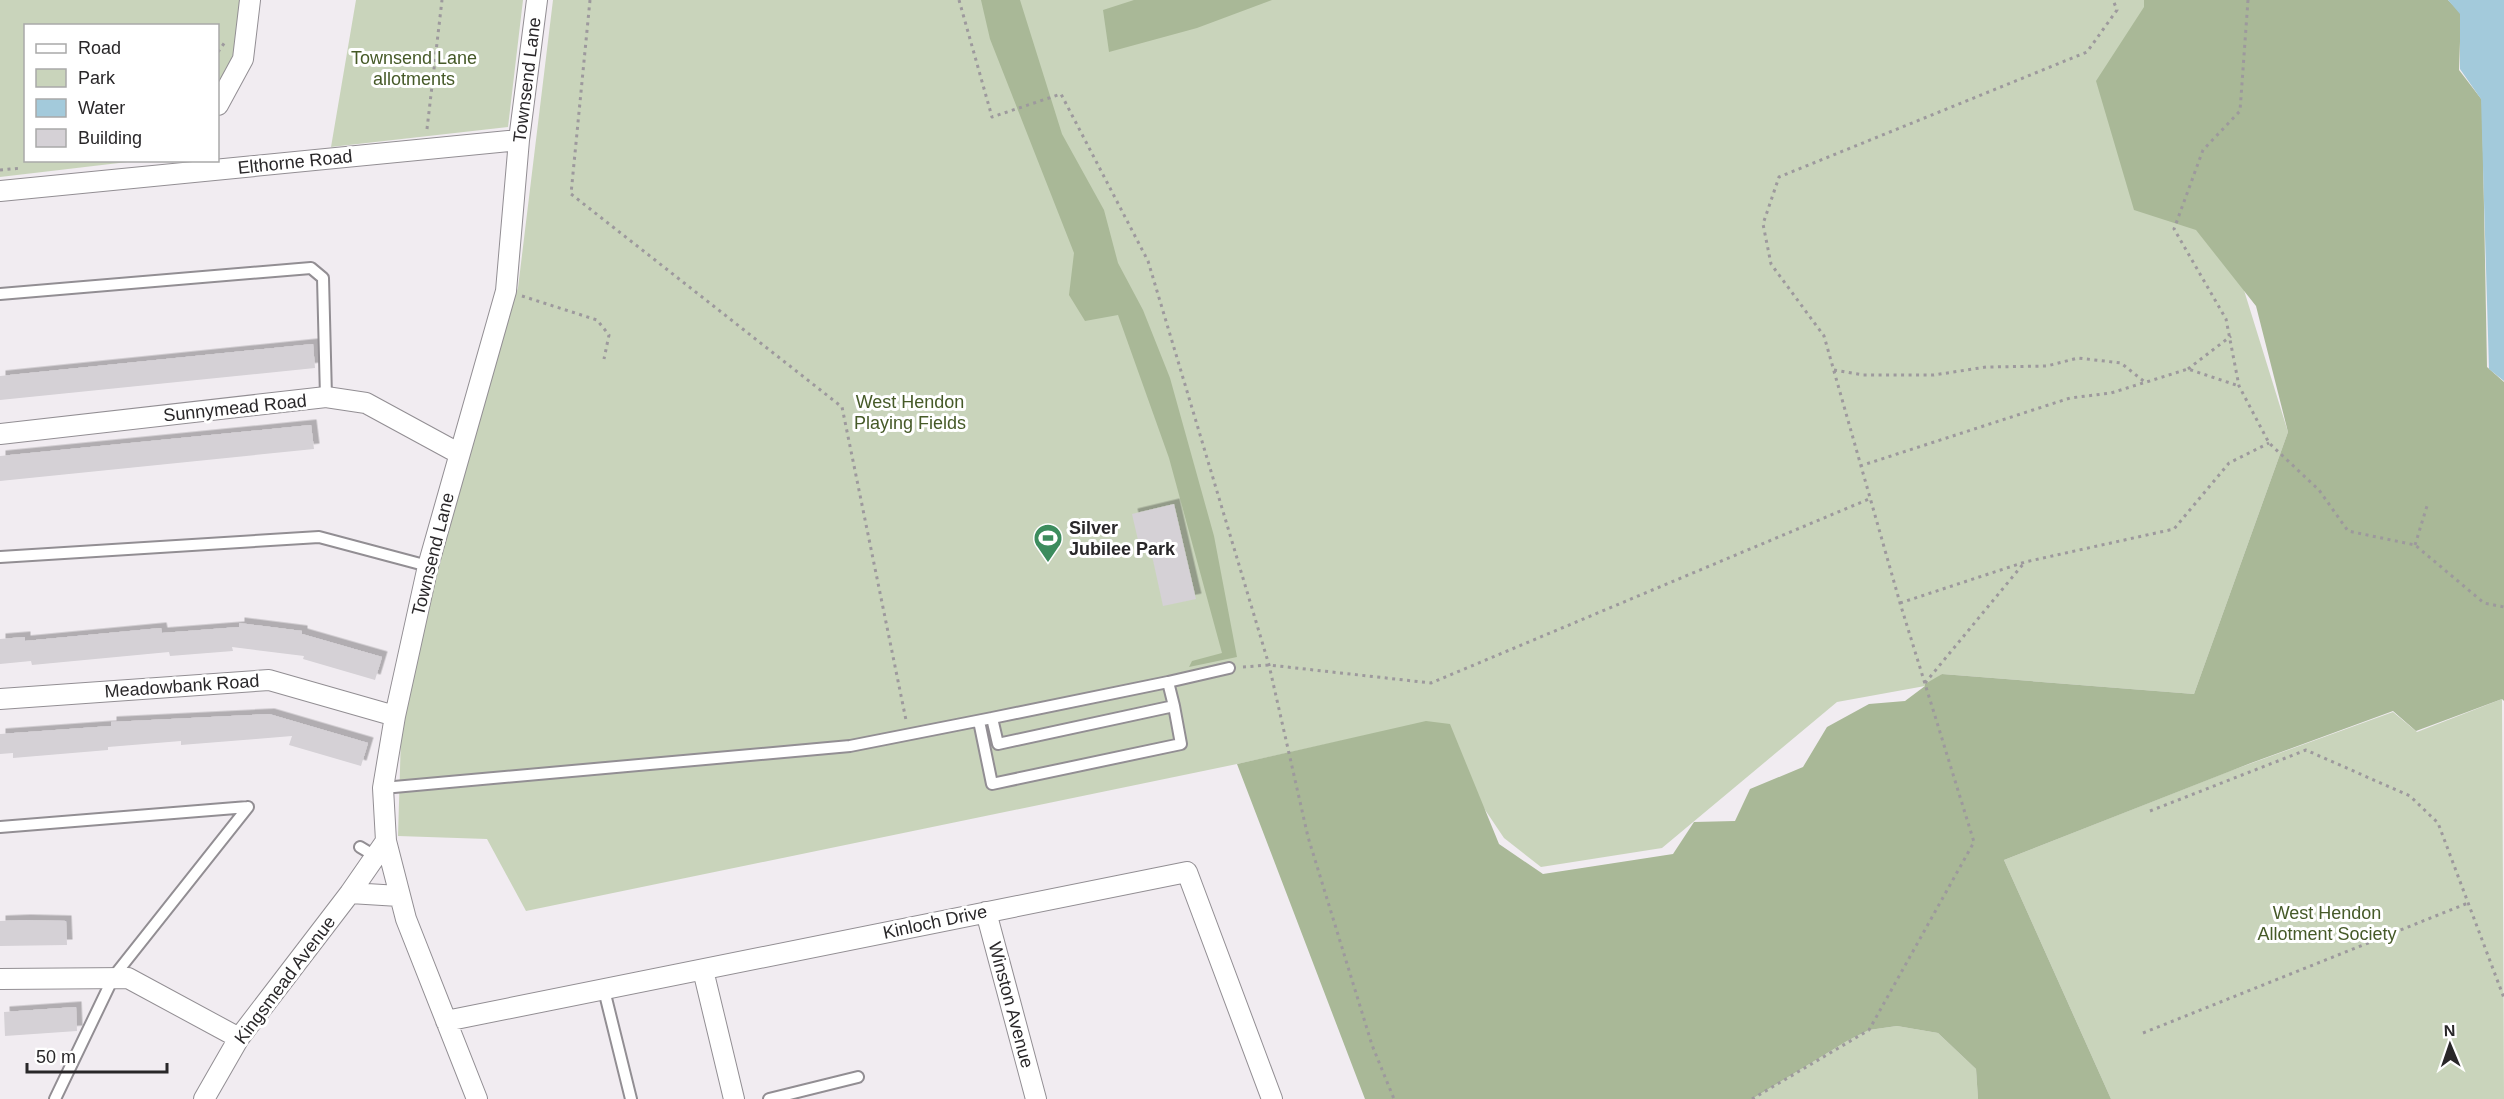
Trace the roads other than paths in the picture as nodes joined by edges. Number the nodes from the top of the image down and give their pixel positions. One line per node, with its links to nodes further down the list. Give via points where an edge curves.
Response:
1 (250, 0): 3 (street, via 243,59)
2 (537, 0): 4 (street, Townsend Lane)
3 (219, 103)
4 (519, 140): 5 (street, Elthorne Road); 10 (street, Townsend Lane, via 506,291)
5 (194, 166): 6 (street, Elthorne Road)
6 (0, 191)
7 (0, 294): 8 (lane, via 311,268 323,278)
8 (326, 397): 9 (street, Sunnymead Road); 10 (street, Sunnymead Road, via 366,403)
9 (0, 434)
10 (458, 453): 12 (street, Townsend Lane)
11 (0, 557): 12 (lane, via 319,537)
12 (428, 566): 17 (street, Townsend Lane)
13 (1229, 668): 14 (lane)
14 (1168, 682): 16 (lane); 18 (lane)
15 (0, 699): 17 (street, Meadowbank Road, via 269,680)
16 (1174, 706): 18 (lane, via 998,744); 19 (lane, via 1181,744 992,784)
17 (395, 716): 20 (street, Townsend Lane)
18 (992, 718): 19 (lane)
19 (979, 721): 20 (lane, via 850,746)
20 (383, 788): 22 (street, Townsend Lane)
21 (0, 827): 27 (lane, via 248,807)
22 (373, 848): 23 (street, Kingsmead Avenue); 24 (street, Townsend Lane)
23 (350, 893): 24 (street); 31 (street, Kingsmead Avenue)
24 (399, 896): 30 (street, Townsend Lane)
25 (986, 912): 26 (street, Kinloch Drive); 39 (street, Winston Avenue); 40 (street, Kinloch Drive, via 1187,872)
26 (703, 970): 29 (street, Kinloch Drive); 37 (street)
27 (114, 976): 28 (street); 31 (street, via 128,978); 34 (lane)
28 (0, 979)
29 (604, 990): 30 (street, Kinloch Drive); 36 (lane)
30 (446, 1021): 35 (street, Townsend Lane)
31 (239, 1038): 33 (street, Kingsmead Avenue)
32 (858, 1077): 38 (lane)
33 (207, 1098)
34 (55, 1099)
35 (477, 1099)
36 (631, 1099)
37 (734, 1099)
38 (769, 1099)
39 (1036, 1099)
40 (1272, 1099)

